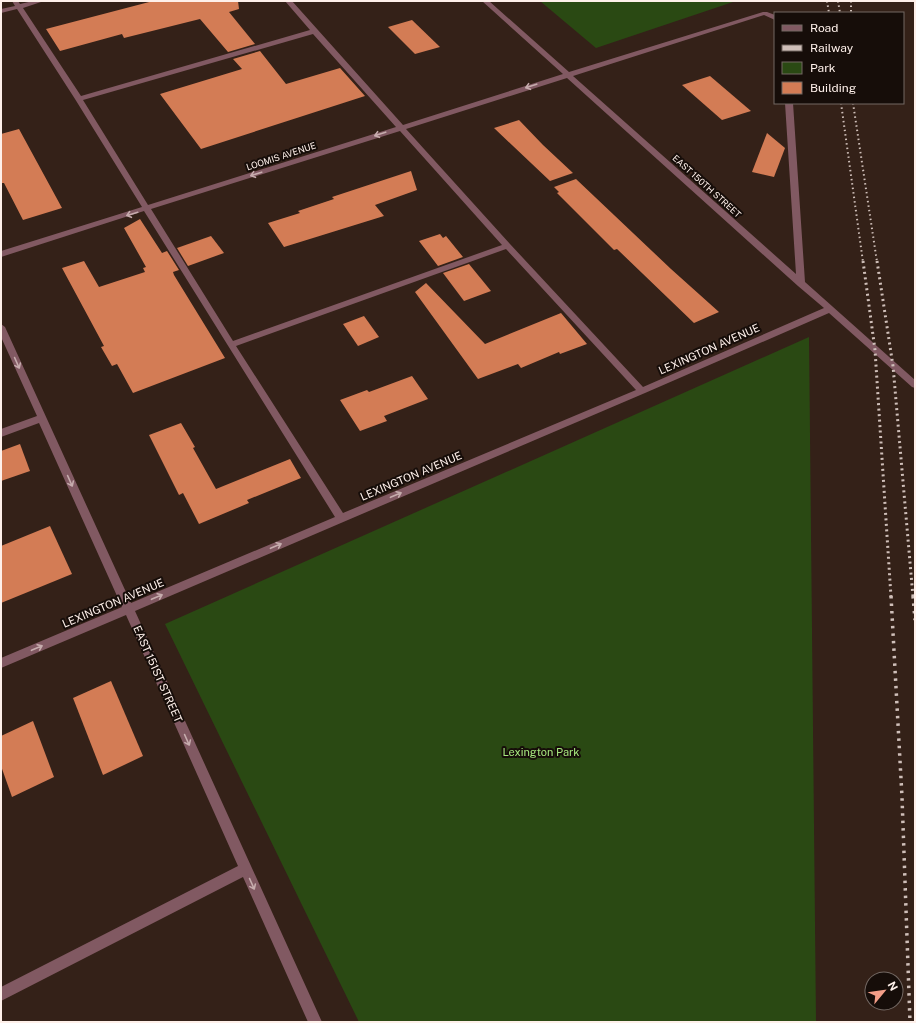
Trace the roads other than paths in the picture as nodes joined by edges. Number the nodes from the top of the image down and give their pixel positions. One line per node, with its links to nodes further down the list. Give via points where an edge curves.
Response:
1 (41, 1): 4 (street)
2 (288, 1): 7 (street)
3 (486, 1): 8 (street, EAST 150TH STREET)
4 (17, 4): 5 (street); 9 (street)
5 (1, 11)
6 (774, 18): 8 (street, LOOMIS AVENUE, via 765,13)
7 (315, 31): 9 (street); 11 (street)
8 (568, 75): 11 (street, LOOMIS AVENUE, one-way to 11); 15 (street, EAST 150TH STREET)
9 (79, 99): 12 (street)
10 (789, 104): 15 (street)
11 (402, 127): 12 (street, LOOMIS AVENUE, one-way to 12); 13 (street)
12 (147, 209): 14 (street, LOOMIS AVENUE, one-way to 14); 18 (street)
13 (507, 246): 18 (street); 20 (street)
14 (1, 254)
15 (801, 284): 16 (street, EAST 150TH STREET)
16 (830, 309): 19 (street, EAST 150TH STREET); 20 (street, LEXINGTON AVENUE)
17 (1, 327): 21 (street, EAST 151ST STREET, one-way to 21)
18 (231, 345): 23 (street)
19 (915, 385)
20 (642, 391): 23 (street, LEXINGTON AVENUE, one-way to 20)
21 (42, 418): 22 (street); 24 (street, EAST 151ST STREET, one-way to 24)
22 (1, 433)
23 (341, 518): 24 (street, LEXINGTON AVENUE, one-way to 23)
24 (129, 609): 25 (street, LEXINGTON AVENUE, one-way to 24); 26 (street, EAST 151ST STREET, one-way to 26)
25 (1, 663)
26 (246, 869): 27 (street); 28 (street, EAST 151ST STREET, one-way to 28)
27 (1, 994)
28 (315, 1022)

